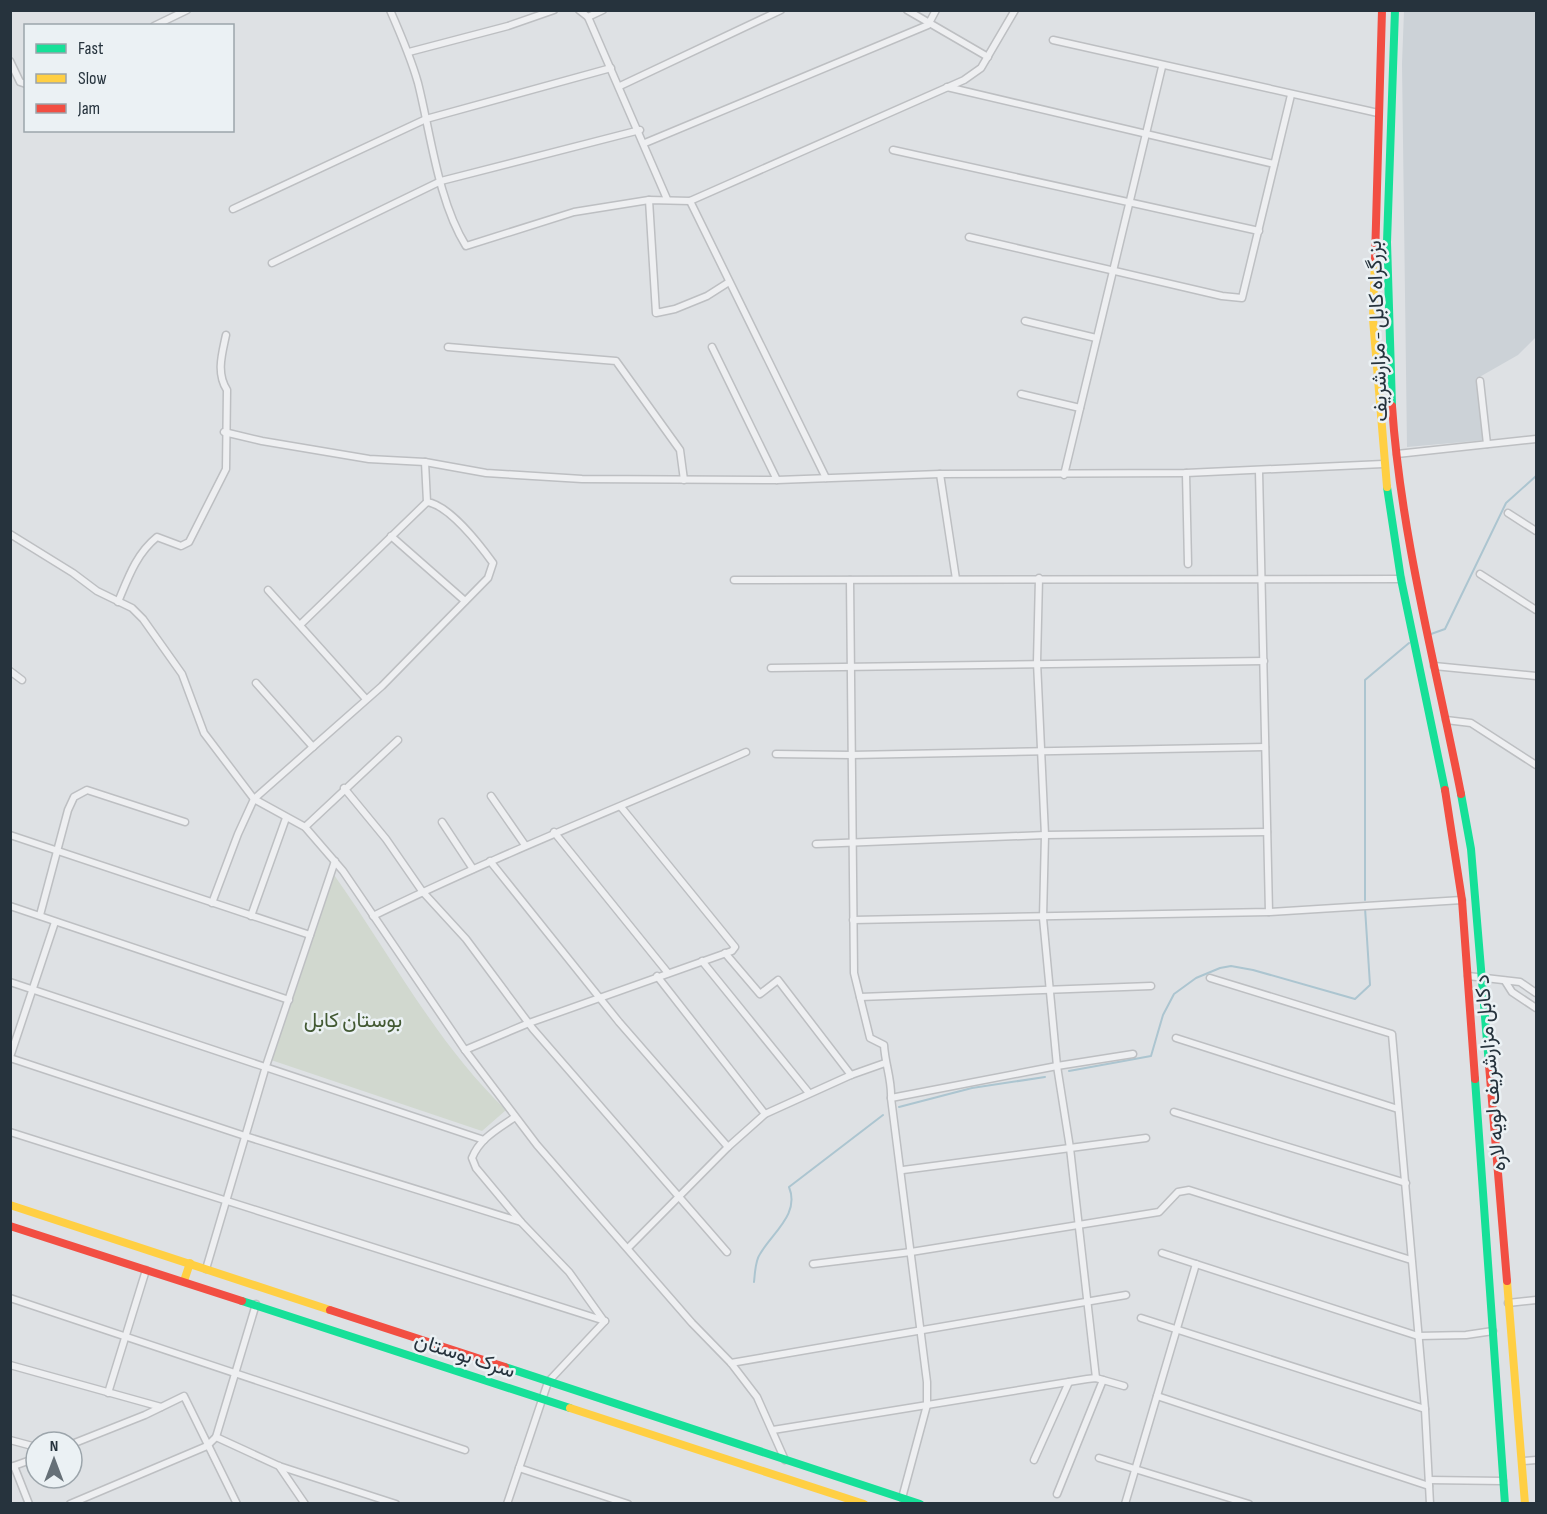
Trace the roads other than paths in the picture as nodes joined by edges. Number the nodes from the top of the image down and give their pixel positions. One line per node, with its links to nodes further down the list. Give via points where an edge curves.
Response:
1 (187, 10): 13 (street)
2 (390, 10): 16 (street)
3 (555, 10): 16 (street)
4 (579, 10): 12 (street)
5 (603, 10): 12 (street)
6 (781, 10): 24 (street)
7 (907, 10): 14 (street)
8 (936, 10): 14 (street)
9 (1015, 10): 17 (street)
10 (1382, 10): 18 (main road, بزرگراه کابل - مزارشریف)
11 (1395, 10): 19 (main road, بزرگراه کابل - مزارشریف)
12 (588, 17): 22 (street)
13 (158, 24)
14 (928, 25): 17 (street); 31 (street)
15 (1053, 40): 21 (street)
16 (409, 52): 28 (street)
17 (988, 57): 25 (street, via 981,68)
18 (1380, 60): 19 (main road); 27 (main road, بزرگراه کابل - مزارشریف)
19 (1393, 60): 43 (main road, بزرگراه کابل - مزارشریف)
20 (10, 61): 23 (street)
21 (1162, 67): 26 (street); 30 (street)
22 (611, 68): 24 (street); 28 (street)
23 (24, 83)
24 (620, 86): 29 (street)
25 (946, 87): 30 (street); 37 (street)
26 (1291, 95): 27 (street); 33 (street)
27 (1378, 113): 42 (main road, بزرگراه کابل - مزارشریف)
28 (426, 119): 34 (street); 39 (street)
29 (640, 130): 31 (street); 34 (street)
30 (1145, 134): 33 (street); 38 (street)
31 (645, 143): 35 (street)
32 (892, 150): 38 (street)
33 (1274, 164): 40 (street)
34 (441, 181): 36 (street, via 459,237 466,246 573,212); 44 (street)
35 (667, 199): 36 (street); 37 (street)
36 (649, 200): 46 (street, via 656,313 707,296)
37 (690, 201): 46 (street)
38 (1127, 203): 40 (street); 45 (street)
39 (233, 209)
40 (1259, 231): 45 (street, via 1239,299)
41 (969, 237): 45 (street)
42 (1374, 243): 43 (main road); 60 (main road, بزرگراه کابل - مزارشریف, via 1373,320)
43 (1387, 243): 58 (main road, بزرگراه کابل - مزارشریف, via 1386,309)
44 (272, 263)
45 (1112, 271): 49 (street)
46 (729, 282): 67 (street)
47 (1025, 321): 49 (street)
48 (226, 334): 55 (street, via 220,361 221,381 227,390)
49 (1096, 338): 54 (street)
50 (448, 347): 68 (street, via 616,361 680,450)
51 (712, 347): 69 (street)
52 (1480, 381): 57 (street)
53 (1021, 394): 54 (street)
54 (1080, 408): 65 (street)
55 (224, 432): 59 (street, via 369,459); 87 (street, via 226,469 189,542 182,546 157,537 146,546)
56 (1536, 439): 57 (street)
57 (1487, 444): 58 (street)
58 (1397, 454): 63 (main road, بزرگراه کابل - مزارشریف)
59 (425, 462): 68 (street, via 486,473); 70 (street)
60 (1383, 464): 61 (street); 66 (main road, بزرگراه کابل - مزارشریف)
61 (1259, 471): 62 (street); 80 (street)
62 (1186, 472): 65 (street); 75 (street)
63 (1399, 473): 66 (main road); 76 (main road, بزرگراه کابل - مزارشریف)
64 (940, 474): 65 (street); 67 (street); 81 (street)
65 (1064, 475)
66 (1384, 475): 77 (main road, بزرگراه کابل - مزارشریف)
67 (826, 478): 69 (street)
68 (684, 480): 69 (street)
69 (777, 480)
70 (427, 502): 74 (street); 86 (street, via 458,523 492,563 488,578)
71 (1508, 513): 72 (street)
72 (1536, 531)
73 (10, 534): 87 (street)
74 (391, 536): 86 (street); 89 (street)
75 (1188, 564)
76 (1414, 567): 77 (main road); 90 (main road, بزرگراه کابل - مزارشریف)
77 (1399, 569): 82 (main road, بزرگراه کابل - مزارشریف)
78 (1480, 574): 88 (street)
79 (1039, 578): 80 (street); 81 (street); 93 (street)
80 (1263, 578): 82 (street); 92 (street)
81 (956, 579): 84 (street)
82 (1401, 579): 91 (main road, بزرگراه کابل - مزارشریف)
83 (734, 580): 84 (street)
84 (850, 580): 96 (street)
85 (268, 590): 89 (street)
86 (465, 601): 101 (street)
87 (117, 602): 113 (street, via 132,608 143,619 182,674 204,733)
88 (1536, 610)
89 (301, 624): 101 (street)
90 (1429, 646): 94 (main road, د کابل مزارشریف لویه لاره)
91 (1416, 648): 128 (main road, د کابل مزارشریف لویه لاره)
92 (1264, 661): 93 (street); 105 (street)
93 (1037, 662): 96 (street); 107 (street)
94 (1434, 666): 98 (street); 102 (main road, د کابل مزارشریف لویه لاره)
95 (771, 668): 96 (street)
96 (850, 668): 109 (street)
97 (10, 671): 99 (street)
98 (1536, 676)
99 (22, 680)
100 (256, 683): 104 (street)
101 (366, 699): 104 (street)
102 (1446, 720): 110 (street, via 1471,723); 126 (main road, د کابل مزارشریف لویه لاره)
103 (398, 740): 111 (street)
104 (313, 747): 113 (street)
105 (1265, 747): 107 (street); 120 (street)
106 (746, 752): 114 (street)
107 (1041, 752): 109 (street); 122 (street)
108 (776, 754): 109 (street)
109 (851, 755): 123 (street)
110 (1536, 765)
111 (344, 788): 118 (street); 132 (street)
112 (491, 796): 125 (street)
113 (254, 799): 115 (street); 134 (street)
114 (621, 807): 119 (street); 144 (street, via 735,947)
115 (286, 818): 118 (street); 138 (street)
116 (185, 822): 127 (street, via 87,790 74,797)
117 (442, 822): 131 (street)
118 (305, 827): 129 (street)
119 (554, 832): 125 (street); 146 (street)
120 (1267, 832): 122 (street); 136 (street)
121 (10, 835): 127 (street)
122 (1045, 835): 123 (street); 140 (street)
123 (853, 842): 124 (street); 141 (street)
124 (816, 844)
125 (525, 845): 130 (street)
126 (1471, 849): 128 (main road); 149 (main road, د کابل مزارشریف لویه لاره)
127 (59, 850): 134 (street); 137 (street)
128 (1455, 850): 133 (main road, د کابل مزارشریف لویه لاره)
129 (335, 861): 139 (street); 143 (street)
130 (490, 861): 131 (street); 158 (street)
131 (473, 869): 132 (street)
132 (422, 891): 139 (street); 161 (street, via 466,939)
133 (1462, 900): 136 (street); 148 (main road, د کابل مزارشریف لویه لاره)
134 (212, 903): 138 (street)
135 (10, 906): 137 (street)
136 (1269, 912): 140 (street)
137 (40, 915): 142 (street)
138 (251, 916): 143 (street)
139 (373, 916): 163 (street)
140 (1043, 918): 141 (street); 155 (street)
141 (853, 920): 157 (street, via 854,973)
142 (55, 922): 154 (street); 159 (street)
143 (310, 935): 159 (street)
144 (725, 953): 145 (street); 169 (street, via 760,994 778,980)
145 (702, 961): 146 (street); 170 (street)
146 (668, 973): 147 (street)
147 (657, 976): 158 (street); 174 (street)
148 (1468, 976): 149 (street); 211 (main road, د کابل مزارشریف لویه لاره)
149 (1482, 976): 152 (street); 205 (main road, د کابل مزارشریف لویه لاره)
150 (1210, 978): 172 (street, via 1392,1034)
151 (10, 981): 154 (street)
152 (1505, 981): 156 (street, via 1520,982); 160 (street, via 1512,992)
153 (1151, 986): 155 (street)
154 (32, 988): 165 (street); 167 (street)
155 (1049, 991): 157 (street); 168 (street)
156 (1536, 993)
157 (860, 997): 166 (street, via 870,1038 884,1045)
158 (602, 998): 161 (street); 180 (street)
159 (289, 1000): 167 (street)
160 (1536, 1008)
161 (529, 1023): 163 (street); 184 (street)
162 (1176, 1038): 172 (street)
163 (465, 1050): 175 (street)
164 (1133, 1054): 168 (street)
165 (10, 1057): 177 (street)
166 (885, 1064): 169 (street); 171 (street, via 892,1081)
167 (266, 1066): 177 (street); 179 (street)
168 (1057, 1066): 171 (street); 181 (street)
169 (851, 1075): 170 (street)
170 (809, 1093): 174 (street)
171 (891, 1098): 182 (street)
172 (1398, 1109): 183 (street)
173 (1174, 1112): 183 (street)
174 (765, 1114): 180 (street)
175 (515, 1117): 179 (street); 190 (street)
176 (10, 1132): 185 (street)
177 (245, 1136): 185 (street); 187 (street)
178 (1146, 1138): 181 (street)
179 (483, 1140): 187 (street, via 472,1158 476,1168)
180 (728, 1147): 184 (street)
181 (1070, 1148): 182 (street); 189 (street)
182 (903, 1170): 192 (street)
183 (1406, 1183): 194 (street)
184 (680, 1198): 190 (street); 191 (street)
185 (225, 1202): 198 (street); 208 (street)
186 (10, 1205): 195 (main road, سرک بوستان)
187 (521, 1222): 208 (street, via 570,1272)
188 (10, 1226): 199 (main road, سرک بوستان)
189 (1080, 1226): 192 (street); 194 (street, via 1159,1212 1178,1192 1197,1190); 203 (street)
190 (628, 1248): 214 (street)
191 (727, 1252)
192 (911, 1252): 196 (street); 209 (street)
193 (1162, 1253): 197 (street)
194 (1411, 1260): 212 (street)
195 (190, 1263): 198 (main road, سرک بوستان); 200 (main road)
196 (813, 1264)
197 (1196, 1264): 210 (street); 212 (street)
198 (206, 1269): 218 (main road, سرک بوستان)
199 (146, 1270): 200 (main road, سرک بوستان); 213 (street)
200 (184, 1281): 206 (main road, سرک بوستان)
201 (1126, 1295): 203 (street)
202 (10, 1298): 213 (street)
203 (1088, 1300): 209 (street); 217 (street)
204 (1536, 1300): 205 (street)
205 (1508, 1303): 236 (main road, د کابل مزارشریف لویه لاره)
206 (256, 1304): 216 (street); 223 (main road, سرک بوستان)
207 (1141, 1318): 210 (street)
208 (605, 1321): 218 (street)
209 (921, 1328): 214 (street); 224 (street)
210 (1177, 1329): 222 (street); 226 (street)
211 (1493, 1331): 212 (street); 241 (main road, د کابل مزارشریف لویه لاره)
212 (1418, 1336): 226 (street)
213 (127, 1337): 216 (street); 221 (street)
214 (731, 1363): 227 (street, via 758,1397)
215 (10, 1365): 221 (street)
216 (237, 1372): 228 (street); 231 (street)
217 (1100, 1379): 219 (street); 220 (street); 243 (street)
218 (548, 1382): 223 (street); 233 (main road, سرک بوستان)
219 (1069, 1382): 224 (street); 234 (street)
220 (1124, 1386)
221 (108, 1393): 225 (street)
222 (1157, 1396): 240 (street); 242 (street)
223 (543, 1398): 239 (street); 252 (main road, سرک بوستان)
224 (927, 1405): 227 (street); 244 (street)
225 (161, 1407): 229 (street); 230 (street, via 184,1396)
226 (1425, 1409): 242 (street)
227 (773, 1430): 233 (street)
228 (216, 1437): 230 (street); 237 (street)
229 (84, 1439)
230 (207, 1446): 246 (street); 247 (street)
231 (465, 1450)
232 (1099, 1458): 240 (street)
233 (785, 1460): 244 (main road, سرک بوستان)
234 (1034, 1460)
235 (1536, 1460): 236 (street)
236 (1523, 1461): 258 (main road, د کابل مزارشریف لویه لاره)
237 (279, 1466): 248 (street); 249 (street)
238 (12, 1467): 245 (street)
239 (519, 1468): 250 (street); 251 (street)
240 (1135, 1468): 254 (street); 255 (street)
241 (1503, 1481): 242 (street); 257 (main road, د کابل مزارشریف لویه لاره)
242 (1429, 1483): 256 (street)
243 (1057, 1494)
244 (902, 1497): 253 (main road, سرک بوستان)
245 (29, 1503)
246 (70, 1503)
247 (237, 1503)
248 (305, 1503)
249 (396, 1503)
250 (507, 1503)
251 (628, 1503)
252 (864, 1503)
253 (920, 1503)
254 (1125, 1503)
255 (1249, 1503)
256 (1430, 1503)
257 (1506, 1503)
258 (1525, 1503)

